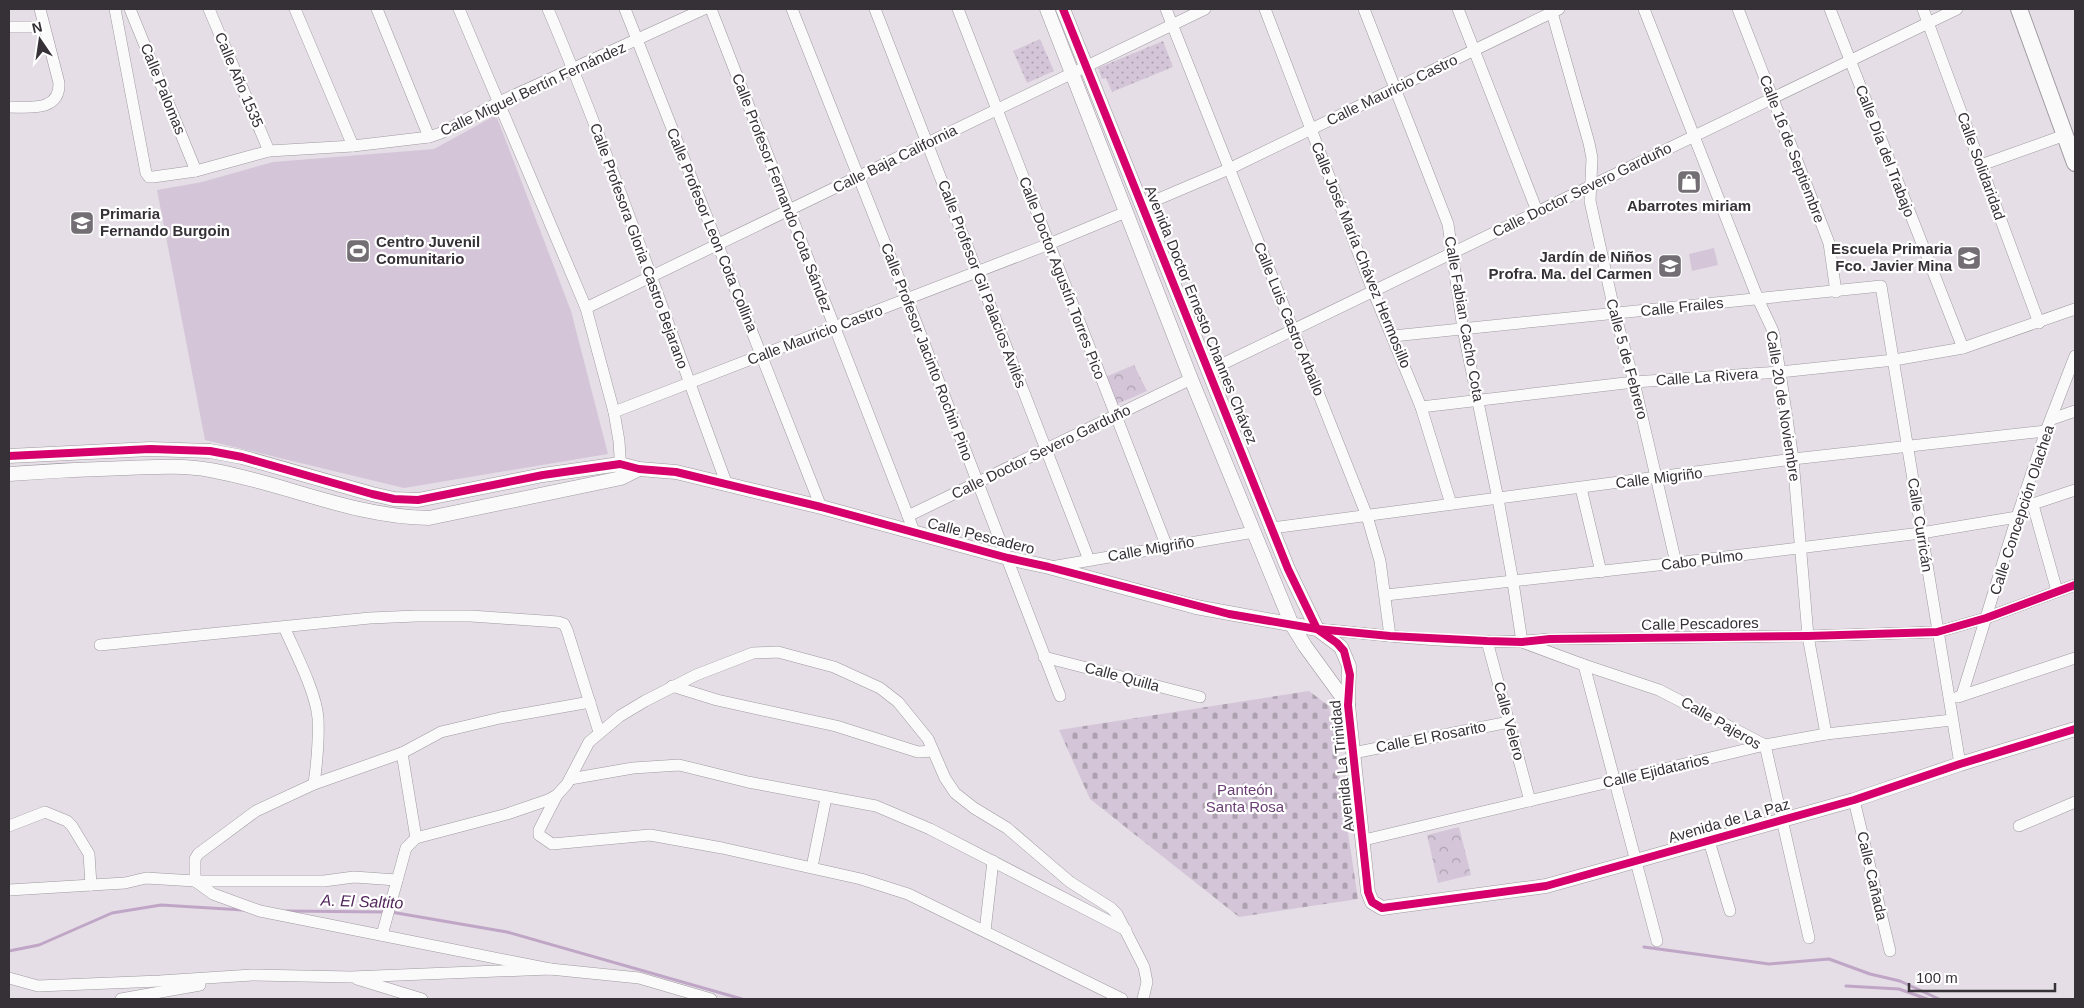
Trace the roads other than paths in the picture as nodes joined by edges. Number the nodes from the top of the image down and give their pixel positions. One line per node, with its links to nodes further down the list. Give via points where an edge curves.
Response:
1 (40, 9): 33 (street)
2 (115, 9): 55 (street, Calle Miguel Bertín Fernández, via 146,173 149,177)
3 (130, 9): 55 (street, Calle Palomas)
4 (209, 9): 51 (street, Calle Año 1535)
5 (295, 9): 50 (street)
6 (377, 9): 48 (street)
7 (459, 9): 42 (street)
8 (548, 9): 38 (street, Calle Profesora Gloria Castro Bejarano)
9 (625, 9): 34 (street, Calle Profesor Leon Cota Collina)
10 (704, 9): 34 (street, Calle Miguel Bertín Fernández)
11 (711, 9): 59 (street, Calle Profesor Fernando Cota Sández)
12 (792, 9): 56 (street, Calle Profesor Jacinto Rochin Pino)
13 (875, 9): 49 (street, Calle Profesor Gil Palacios Avilés)
14 (958, 9): 44 (street, Calle Doctor Agustín Torres Pico)
15 (1047, 9): 39 (street, Avenida Doctor Ernesto Channes Chávez)
16 (1063, 9): 37 (street, Avenida Doctor Ernesto Channes Chávez)
17 (1166, 9): 31 (street, Calle Luis Castro Arballo)
18 (1205, 9): 31 (street, Calle Baja California)
19 (1265, 9): 45 (street, Calle José María Chávez Hermosillo)
20 (1364, 9): 40 (street, Calle Fabian Cacho Cota)
21 (1458, 9): 35 (street)
22 (1644, 9): 47 (street, Calle 20 de Noviembre)
23 (1738, 9): 41 (street, Calle 16 de Septiembre)
24 (1830, 9): 36 (street, Calle Día del Trabajo)
25 (1923, 9): 30 (street, Calle Solidaridad)
26 (1957, 9): 30 (street, Calle Doctor Severo Garduño)
27 (2018, 9): 46 (main road)
28 (2030, 9): 46 (main road)
29 (1555, 10): 35 (street, Calle Mauricio Castro); 57 (street, Calle 5 de Febrero, via 1589,143 1592,171)
30 (1929, 22): 36 (street, Calle Doctor Severo Garduño); 53 (street, Calle Solidaridad)
31 (1172, 25): 37 (street, Calle Baja California); 54 (street, Calle Luis Castro Arballo)
32 (9, 27): 33 (street)
33 (44, 27): 43 (street, via 60,92 50,104)
34 (637, 41): 38 (street, Calle Miguel Bertín Fernández); 62 (street, Calle Profesor Leon Cota Collina)
35 (1474, 51): 40 (street, Calle Mauricio Castro); 60 (street)
36 (1850, 60): 41 (street, Calle Doctor Severo Garduño); 80 (street, Calle Día del Trabajo)
37 (1086, 66): 39 (street, Calle Baja California); 58 (street, Avenida Doctor Ernesto Channes Chávez)
38 (574, 69): 42 (street, Calle Miguel Bertín Fernández); 66 (street, Calle Profesora Gloria Castro Bejarano)
39 (1073, 73): 44 (street, Calle Baja California); 61 (street, Avenida Doctor Ernesto Channes Chávez)
40 (1395, 88): 45 (street, Calle Mauricio Castro); 64 (street, Calle Fabian Cacho Cota, via 1445,215)
41 (1773, 98): 47 (street, Calle Doctor Severo Garduño); 69 (street, Calle 16 de Septiembre, via 1829,243)
42 (499, 102): 48 (street, Calle Miguel Bertín Fernández); 72 (street)
43 (9, 107)
44 (997, 110): 49 (street, Calle Baja California); 63 (street, Calle Doctor Agustín Torres Pico)
45 (1311, 129): 54 (street, Calle Mauricio Castro); 68 (street, Calle José María Chávez Hermosillo)
46 (2070, 134): 52 (main road); 53 (street)
47 (1694, 136): 57 (street, Calle Doctor Severo Garduño); 71 (street, Calle 20 de Noviembre)
48 (429, 137): 50 (street, Calle Miguel Bertín Fernández)
49 (927, 144): 56 (street, Calle Baja California); 65 (street, Calle Profesor Gil Palacios Avilés)
50 (353, 146): 51 (street, Calle Miguel Bertín Fernández)
51 (269, 151): 55 (street, Calle Miguel Bertín Fernández)
52 (2075, 163)
53 (1981, 165): 75 (street, Calle Solidaridad)
54 (1229, 169): 58 (street, Calle Mauricio Castro); 78 (street, Calle Luis Castro Arballo)
55 (196, 171)
56 (858, 177): 59 (street, Calle Baja California); 70 (street, Calle Profesor Jacinto Rochin Pino)
57 (1589, 187): 60 (street, Calle Doctor Severo Garduño); 74 (street, Calle 5 de Febrero)
58 (1142, 206): 84 (street, Avenida Doctor Ernesto Channes Chávez)
59 (789, 210): 62 (street, Calle Baja California); 76 (street, Calle Profesor Fernando Cota Sández)
60 (1537, 211): 64 (street, Calle Doctor Severo Garduño)
61 (1126, 212): 63 (street, Calle Mauricio Castro); 86 (street, Avenida Doctor Ernesto Channes Chávez)
62 (718, 244): 66 (street, Calle Baja California); 81 (street, Calle Profesor Leon Cota Collina)
63 (1049, 244): 65 (street, Calle Mauricio Castro); 93 (street, Calle Doctor Agustín Torres Pico)
64 (1452, 252): 68 (street, Calle Doctor Severo Garduño); 77 (street, Calle Fabian Cacho Cota)
65 (977, 272): 70 (street, Calle Mauricio Castro); 97 (street, Calle Profesor Gil Palacios Avilés)
66 (652, 276): 72 (street, Calle Baja California); 88 (street, Calle Profesora Gloria Castro Bejarano)
67 (1881, 286): 69 (street, Calle Frailes); 83 (street, Calle Curricán)
68 (1372, 291): 78 (street, Calle Doctor Severo Garduño); 79 (street, Calle José María Chávez Hermosillo)
69 (1836, 292): 71 (street, Calle Frailes)
70 (907, 299): 76 (street, Calle Mauricio Castro); 106 (street, Calle Profesor Jacinto Rochin Pino)
71 (1758, 299): 74 (street, Calle Frailes); 85 (street, Calle 20 de Noviembre, via 1773,331)
72 (586, 308): 92 (street)
73 (2075, 309): 75 (street, Calle La Rivera)
74 (1614, 314): 77 (street, Calle Frailes); 87 (street, Calle 5 de Febrero)
75 (2039, 323): 80 (street, Calle La Rivera)
76 (834, 327): 81 (street, Calle Mauricio Castro); 116 (street, Calle Profesor Fernando Cota Sández)
77 (1463, 329): 79 (street, Calle Frailes); 89 (street, Calle Fabian Cacho Cota)
78 (1292, 330): 84 (street, Calle Doctor Severo Garduño); 117 (street, Calle Luis Castro Arballo)
79 (1393, 336): 90 (street, Calle José María Chávez Hermosillo)
80 (1964, 348): 83 (street, Calle La Rivera)
81 (762, 356): 88 (street, Calle Mauricio Castro); 114 (street, Calle Profesor Leon Cota Collina)
82 (2075, 356): 94 (street, Calle Concepción Olachea)
83 (1894, 360): 85 (street, Calle La Rivera); 96 (street, Calle Curricán)
84 (1208, 371): 118 (street, Avenida Doctor Ernesto Channes Chávez)
85 (1780, 372): 87 (street, Calle La Rivera); 100 (street, Calle 20 de Noviembre)
86 (1191, 379): 93 (street, Calle Doctor Severo Garduño); 119 (street, Avenida Doctor Ernesto Channes Chávez)
87 (1634, 382): 89 (street, Calle La Rivera); 105 (street, Calle 5 de Febrero)
88 (690, 384): 92 (street, Calle Mauricio Castro); 107 (street, Calle Profesora Gloria Castro Bejarano)
89 (1478, 400): 90 (street, Calle La Rivera); 111 (street, Calle Fabian Cacho Cota)
90 (1422, 407): 112 (street, Calle José María Chávez Hermosillo)
91 (2075, 411): 94 (street)
92 (614, 412): 102 (street)
93 (1116, 416): 97 (street, Calle Doctor Severo Garduño); 122 (street, Calle Doctor Agustín Torres Pico)
94 (2052, 419): 95 (street, Calle Concepción Olachea)
95 (2046, 431): 96 (street, Calle Migriño); 115 (street, Calle Concepción Olachea)
96 (1906, 446): 100 (street, Calle Migriño); 120 (street, Calle Curricán)
97 (1047, 450): 106 (street, Calle Doctor Severo Garduño); 125 (street, Calle Profesor Gil Palacios Avilés)
98 (78, 451): 99 (street); 101 (street); 104 (street, via 210,451)
99 (9, 456)
100 (1793, 459): 105 (street, Calle Migriño); 123 (street, Calle 20 de Noviembre)
101 (78, 470): 103 (street); 110 (street, via 187,467 233,474)
102 (621, 471): 104 (street, via 543,475 418,500 394,499); 107 (street, Calle Pescadero, via 639,468 676,472); 110 (street, via 429,518 376,514)
103 (9, 474)
104 (312, 476): 110 (street)
105 (1657, 479): 108 (street, Calle Migriño); 126 (street, Calle 5 de Febrero)
106 (977, 483): 116 (street, Calle Doctor Severo Garduño); 124 (street, Calle Profesor Jacinto Rochin Pino)
107 (727, 485): 114 (street, Calle Pescadero)
108 (1581, 488): 111 (street, Calle Migriño); 128 (street)
109 (2075, 490): 113 (street, Cabo Pulmo)
110 (305, 493)
111 (1498, 498): 112 (street, Calle Migriño); 129 (street, Calle Fabian Cacho Cota)
112 (1451, 504): 117 (street, Calle Migriño)
113 (2033, 505): 115 (street, Cabo Pulmo); 131 (street)
114 (821, 507): 121 (street, Calle Pescadero)
115 (2019, 512): 120 (street, Cabo Pulmo); 133 (street, Calle Concepción Olachea)
116 (908, 516): 121 (street)
117 (1367, 516): 118 (street, Calle Migriño); 132 (street, Calle Luis Castro Arballo)
118 (1272, 528): 136 (street, Avenida Doctor Ernesto Channes Chávez)
119 (1254, 532): 122 (street, Calle Migriño); 134 (street, Avenida Doctor Ernesto Channes Chávez)
120 (1921, 533): 123 (street, Cabo Pulmo); 137 (street, Calle Curricán)
121 (915, 534): 124 (street, Calle Pescadero)
122 (1167, 547): 125 (street, Calle Migriño)
123 (1800, 548): 126 (street, Cabo Pulmo); 139 (street, Calle 20 de Noviembre)
124 (1008, 558): 127 (street, Calle Pescadero); 143 (street, Calle Profesor Jacinto Rochin Pino)
125 (1089, 560): 127 (street, Calle Migriño)
126 (1676, 563): 128 (street, Cabo Pulmo)
127 (1049, 567): 134 (street, Calle Pescadero, via 1196,607)
128 (1601, 572): 129 (street, Cabo Pulmo)
129 (1514, 582): 132 (street, Cabo Pulmo); 141 (street, Calle Fabian Cacho Cota)
130 (2075, 584): 131 (street, Calle Pescadores)
131 (2057, 591): 133 (street, Calle Pescadores)
132 (1386, 595): 138 (street, Calle Luis Castro Arballo)
133 (1986, 618): 137 (street, Calle Pescadores); 147 (street, Calle Concepción Olachea)
134 (1292, 624): 136 (street, Calle Pescadero); 152 (street, Avenida La Trinidad, via 1304,646)
135 (284, 627): 142 (street); 151 (street, via 416,616 471,616 562,623); 165 (street, via 318,716)
136 (1317, 629): 138 (street, Calle Pescadores); 152 (street, Avenida La Trinidad, via 1344,652 1350,675)
137 (1937, 632): 139 (street, Calle Pescadores); 150 (street, Calle Curricán)
138 (1390, 636): 140 (street, Calle Pescadores)
139 (1808, 636): 141 (street, Calle Pescadores); 157 (street, Calle 20 de Noviembre)
140 (1487, 642): 141 (street, Calle Pescadores); 154 (street, Calle Velero)
141 (1522, 642): 145 (street, Calle Pajeros)
142 (100, 645)
143 (1044, 657): 148 (street, Calle Profesor Jacinto Rochin Pino); 149 (street, Calle Quilla)
144 (2075, 658): 147 (street)
145 (1584, 665): 158 (street, Calle Pajeros, via 1667,693); 164 (street)
146 (672, 686): 156 (street); 159 (street, via 717,700 836,726 918,752); 159 (street, via 753,653 778,652 834,667 880,688 898,702 928,739)
147 (1962, 695): 150 (street)
148 (1060, 696)
149 (1200, 697)
150 (1949, 699): 153 (street, Calle Curricán)
151 (590, 702): 156 (street); 160 (street, via 441,732)
152 (1348, 704): 161 (street, Avenida La Trinidad)
153 (1952, 720): 157 (street, Calle Ejidatarios); 162 (street, Calle Curricán)
154 (1510, 722): 161 (street, Calle El Rosarito); 169 (street, Calle Velero)
155 (2075, 729): 162 (street, Avenida de La Paz)
156 (599, 732): 163 (street, via 589,742)
157 (1826, 734): 158 (street, Calle Ejidatarios)
158 (1765, 745): 164 (street, Calle Ejidatarios); 171 (street, Calle Pajeros)
159 (933, 751): 187 (street, via 950,786 962,800 1006,828 1070,882 1111,908)
160 (402, 752): 165 (street); 174 (street)
161 (1353, 753): 175 (street, Avenida La Trinidad)
162 (1960, 764): 168 (street, Avenida de La Paz)
163 (570, 779): 166 (street); 167 (street, via 633,768 679,765)
164 (1615, 780): 169 (street, Calle Ejidatarios); 178 (street)
165 (314, 784): 181 (street, via 256,811 198,854 195,859)
166 (557, 795): 174 (street, via 507,814); 179 (street, via 539,830 539,835 552,844 650,836)
167 (826, 798): 177 (street, via 888,810); 179 (street)
168 (1854, 800): 171 (street, Avenida de La Paz); 191 (street, Calle Cañada)
169 (1530, 801): 175 (street, Calle Ejidatarios)
170 (2075, 802): 173 (street)
171 (1781, 820): 176 (street, Avenida de La Paz); 189 (street, Calle Pajeros)
172 (9, 826): 182 (street, via 45,812 68,822 89,854)
173 (2019, 826)
174 (416, 838): 180 (street, via 406,848)
175 (1364, 840): 184 (street, Avenida La Trinidad, via 1370,897 1374,905)
176 (1710, 841): 178 (street, Avenida de La Paz); 185 (street)
177 (993, 861): 186 (street); 187 (street)
178 (1636, 862): 184 (street, Avenida de La Paz, via 1546,886); 190 (street)
179 (812, 867): 186 (street, via 908,894)
180 (397, 880): 181 (street, via 354,877 324,881); 188 (street)
181 (196, 881): 182 (street, via 146,878); 188 (street, via 213,894 260,911)
182 (91, 885): 183 (street)
183 (9, 890)
184 (1382, 908)
185 (1730, 911)
186 (985, 930): 199 (street)
187 (1126, 930): 200 (street, via 1144,966 1147,982)
188 (382, 935): 192 (street)
189 (1809, 938)
190 (1657, 941)
191 (1890, 951)
192 (550, 969): 194 (street); 198 (street, via 639,978)
193 (252, 975): 194 (street); 195 (street, via 38,986); 196 (street)
194 (351, 977): 197 (street)
195 (9, 978)
196 (121, 999)
197 (422, 999)
198 (711, 999)
199 (1122, 999)
200 (1143, 999)

